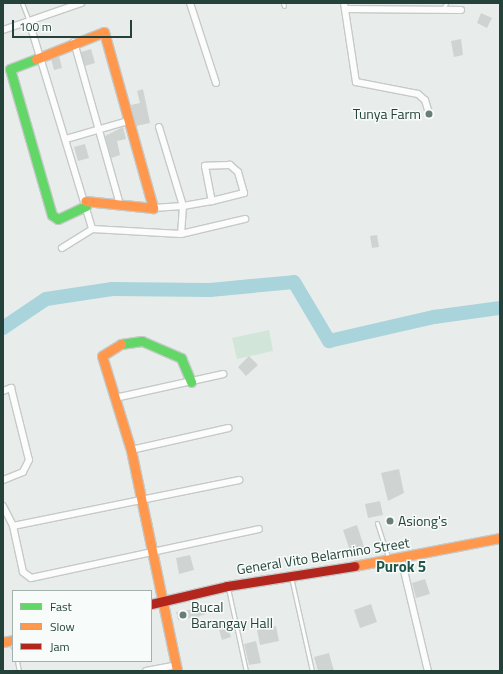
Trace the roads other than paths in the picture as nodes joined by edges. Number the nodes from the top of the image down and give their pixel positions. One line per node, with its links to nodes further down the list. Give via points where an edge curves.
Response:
1 (22, 3): 9 (lane)
2 (81, 3): 5 (street)
3 (190, 3): 13 (street)
4 (446, 3): 7 (lane)
5 (67, 5): 9 (street)
6 (345, 6): 7 (street); 14 (street, via 356,82 418,94 425,100)
7 (443, 9): 8 (street)
8 (461, 10)
9 (29, 21): 10 (street); 12 (street)
10 (3, 30)
11 (74, 42): 12 (street); 15 (street, via 104,32); 17 (street)
12 (42, 55): 18 (street); 20 (street, via 10,68 52,215 58,219)
13 (216, 83)
14 (429, 113)
15 (128, 122): 17 (street); 23 (street)
16 (159, 127): 22 (street)
17 (98, 130): 18 (street); 21 (street)
18 (66, 139): 20 (street)
19 (212, 201): 19 (street, via 205,166 230,166 238,172 244,193); 22 (street)
20 (86, 204): 21 (street); 25 (street)
21 (120, 205): 23 (street)
22 (183, 206): 23 (street); 26 (street)
23 (153, 208)
24 (245, 219): 26 (street)
25 (92, 229): 26 (street); 27 (street)
26 (181, 234)
27 (62, 248)
28 (223, 374): 29 (street)
29 (191, 382): 31 (street); 31 (street, via 180,358 142,341 116,345 102,356)
30 (3, 391): 34 (street, via 11,388 29,460 23,472)
31 (115, 398): 33 (street)
32 (229, 428): 33 (street)
33 (131, 450): 36 (street)
34 (3, 480)
35 (240, 480): 36 (street)
36 (141, 501): 39 (street); 42 (street)
37 (3, 506): 39 (street)
38 (377, 523): 44 (lane)
39 (13, 526): 42 (street, via 23,572 31,578)
40 (259, 529): 42 (street)
41 (500, 538): 43 (street, General Vito Belarmino Street)
42 (153, 552): 47 (street)
43 (401, 558): 44 (street, General Vito Belarmino Street); 53 (street)
44 (389, 561): 45 (street, General Vito Belarmino Street)
45 (290, 576): 46 (street, General Vito Belarmino Street); 52 (lane)
46 (227, 586): 47 (street, General Vito Belarmino Street); 51 (lane)
47 (163, 601): 48 (street, General Vito Belarmino Street); 49 (street, via 164,619)
48 (152, 604)
49 (176, 668): 50 (street)
50 (146, 671)
51 (246, 671)
52 (312, 671)
53 (428, 671)

